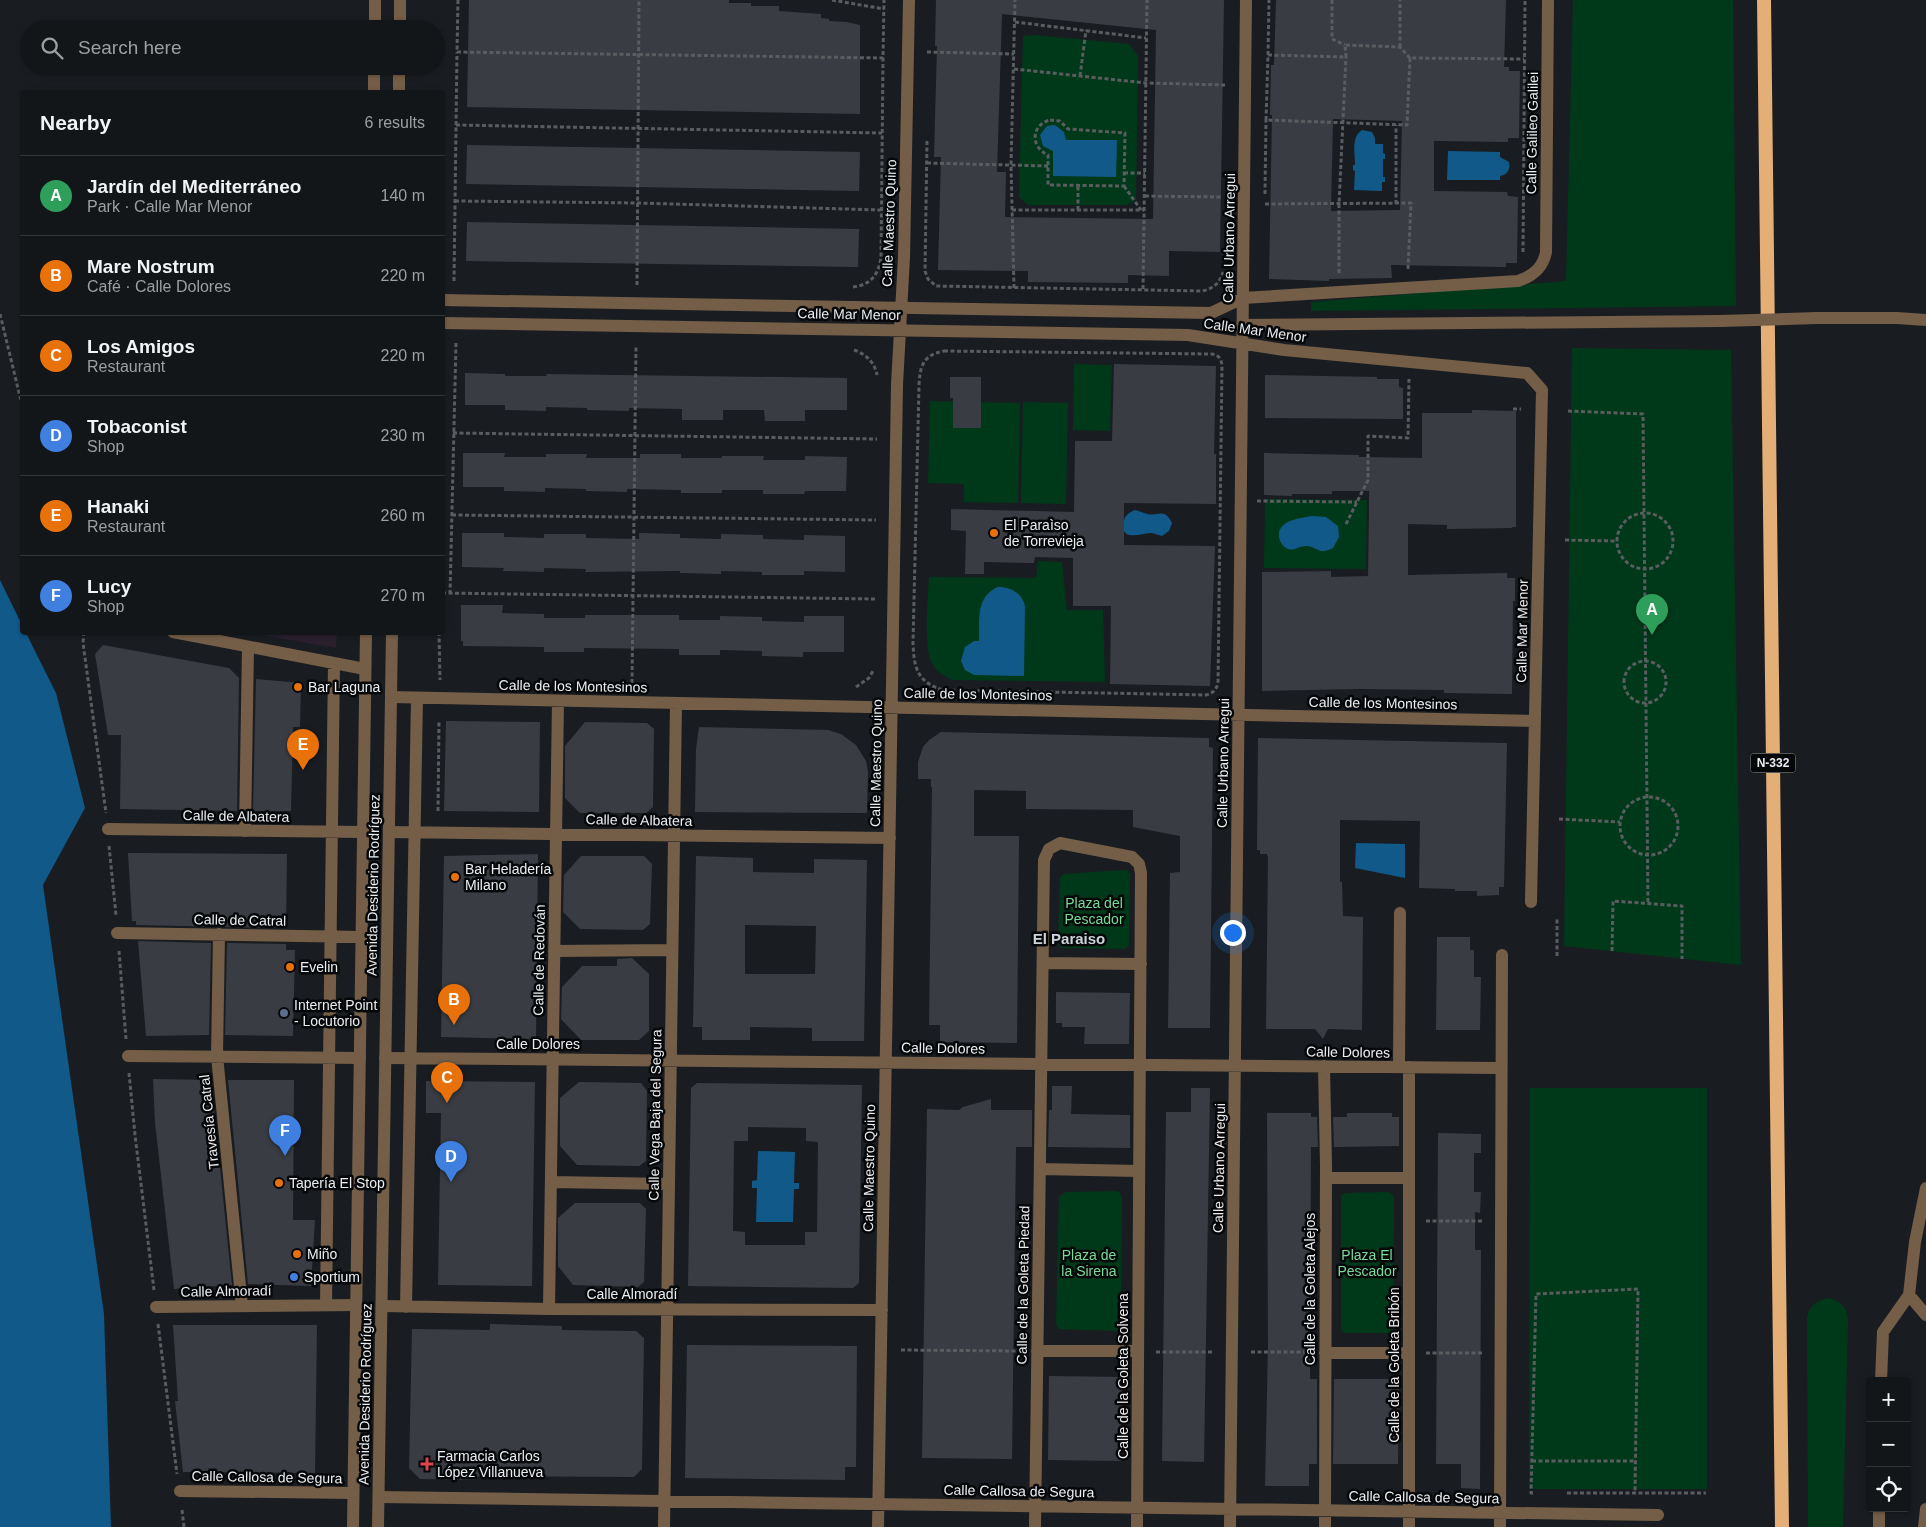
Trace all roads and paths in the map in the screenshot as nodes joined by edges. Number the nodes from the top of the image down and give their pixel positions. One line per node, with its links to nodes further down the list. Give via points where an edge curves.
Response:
1 (375, 0): 18 (street)
2 (400, 0): 19 (street)
3 (458, 0): 26 (path)
4 (639, 0): 28 (path)
5 (832, 0): 17 (path)
6 (884, 0): 17 (path)
7 (909, 0): 86 (street, Calle Maestro Quino)
8 (1015, 0): 20 (path)
9 (1147, 0): 22 (path)
10 (1246, 0): 84 (street, Calle Urbano Arregui)
11 (1269, 0): 30 (path)
12 (1332, 0): 24 (path, via 1332,39)
13 (1400, 0): 25 (path)
14 (1525, 0): 34 (path)
15 (1548, 0): 76 (street, Calle Galileo Galilei, via 1546,252)
16 (1764, 0): 250 (highway, N-332)
17 (884, 9): 32 (path)
18 (374, 20)
19 (400, 20)
20 (1015, 22): 21 (path); 29 (path)
21 (1086, 30): 22 (path); 39 (path)
22 (1146, 38): 41 (path)
23 (927, 43): 27 (path)
24 (1345, 45): 25 (path); 31 (path)
25 (1400, 47): 33 (path)
26 (457, 52): 28 (path); 48 (path)
27 (927, 52): 29 (path); 35 (path)
28 (639, 54): 32 (path); 50 (path)
29 (1014, 54): 36 (path)
30 (1268, 55): 31 (path); 46 (path)
31 (1346, 57): 47 (path)
32 (883, 58): 51 (path)
33 (1410, 58): 34 (path); 49 (path, via 1408,125)
34 (1524, 60): 74 (path)
35 (927, 61)
36 (1014, 69): 39 (path); 54 (path)
37 (374, 75): 43 (street)
38 (399, 75): 44 (street)
39 (1080, 76): 41 (path)
40 (1225, 76): 42 (path)
41 (1146, 83): 42 (path); 57 (path)
42 (1225, 85): 45 (path)
43 (374, 90)
44 (399, 90)
45 (1225, 94)
46 (1266, 120): 47 (path); 65 (path)
47 (1344, 123): 49 (path); 66 (path)
48 (456, 125): 50 (path); 63 (path)
49 (1396, 125): 67 (path)
50 (638, 129): 51 (path); 64 (path)
51 (882, 133): 69 (path)
52 (927, 135): 53 (path)
53 (927, 163): 54 (path); 80 (path, via 925,270 928,279 936,286)
54 (1012, 165): 55 (path); 70 (path)
55 (1048, 166): 56 (path, via 1048,155 1036,145 1035,134 1045,122 1055,120 1068,129 1125,133); 58 (path, via 1048,185)
56 (1124, 173): 57 (path); 59 (path)
57 (1145, 173): 61 (path)
58 (1078, 185): 59 (path); 71 (path)
59 (1124, 186): 72 (path)
60 (1224, 187): 62 (path)
61 (1145, 196): 62 (path); 72 (path)
62 (1223, 197): 68 (path)
63 (455, 201): 64 (path); 77 (path, via 454,283)
64 (638, 202): 69 (path); 78 (path)
65 (1264, 204): 66 (path); 73 (path)
66 (1339, 204): 67 (path); 83 (path)
67 (1396, 204): 81 (path, via 1411,203)
68 (1223, 205)
69 (881, 210): 79 (path, via 880,267 864,284)
70 (1012, 210): 71 (path); 80 (path)
71 (1078, 210): 72 (path)
72 (1143, 210): 82 (path)
73 (1264, 212)
74 (1524, 252)
75 (1224, 263): 82 (path, via 1219,281 1206,290)
76 (1542, 265): 81 (street, Calle Mar Menor, via 1518,281)
77 (461, 283)
78 (637, 285)
79 (845, 286)
80 (1014, 288): 82 (path)
81 (1408, 288): 83 (street, Calle Mar Menor)
82 (1143, 289)
83 (1338, 292): 84 (street, Calle Mar Menor)
84 (1243, 298): 86 (street, Calle Mar Menor, via 1211,312); 90 (street, Calle Urbano Arregui)
85 (445, 300): 86 (street, Calle Mar Menor)
86 (901, 307): 91 (street, Calle Maestro Quino)
87 (0, 314): 99 (path)
88 (1926, 320): 90 (street, bridge, via 1816,318)
89 (445, 323): 91 (street, Calle Mar Menor)
90 (1242, 325): 93 (street, Calle Urbano Arregui)
91 (900, 330): 93 (street, Calle Mar Menor, via 1188,335); 142 (street, Calle Maestro Quino)
92 (462, 343): 104 (path, via 454,343)
93 (1242, 343): 143 (street, Calle Urbano Arregui); 145 (street, Calle Mar Menor, via 1284,350 1527,372 1542,390)
94 (646, 346): 105 (path, via 636,346)
95 (849, 350): 98 (path, via 868,357 874,364)
96 (1187, 353): 96 (path, via 944,351 936,352 924,362 919,385 913,643 917,671 927,683 943,690 1206,695 1216,690 1222,365 1217,355)
97 (1410, 376): 109 (path, via 1408,438 1368,436 1368,480)
98 (877, 378)
99 (20, 397)
100 (1513, 409): 101 (path)
101 (1521, 409)
102 (1568, 411): 111 (path, via 1643,414)
103 (877, 430): 106 (path)
104 (453, 433): 105 (path); 112 (path)
105 (635, 435): 106 (path); 113 (path)
106 (877, 439): 107 (path)
107 (877, 448)
108 (1258, 501): 109 (path)
109 (1357, 502): 115 (path)
110 (876, 511): 114 (path)
111 (1644, 512): 118 (path, via 1624,521); 119 (path); 119 (path, via 1654,514 1669,526 1673,546 1663,563)
112 (452, 515): 113 (path); 121 (path)
113 (634, 517): 114 (path); 122 (path)
114 (876, 520): 116 (path)
115 (1346, 524)
116 (876, 530)
117 (1565, 540): 118 (path)
118 (1616, 541): 119 (path, via 1622,558)
119 (1644, 570): 130 (path)
120 (445, 594): 121 (path)
121 (450, 594): 122 (path)
122 (633, 596): 123 (path, via 875,599); 135 (path)
123 (875, 608)
124 (84, 635): 150 (path)
125 (188, 635): 129 (street)
126 (366, 635): 133 (street, Avenida Desiderio Rodríguez)
127 (392, 635): 137 (street, Avenida Desiderio Rodríguez)
128 (440, 635): 134 (path)
129 (248, 647): 132 (street); 151 (street)
130 (1646, 661): 141 (path); 141 (path, via 1658,665 1667,682 1663,695); 141 (path, via 1639,661 1629,668 1624,680 1629,697)
131 (874, 662): 136 (path, via 869,678)
132 (334, 663): 133 (street); 152 (street)
133 (365, 669): 153 (street, Avenida Desiderio Rodríguez)
134 (440, 680)
135 (632, 683)
136 (853, 688)
137 (391, 698): 138 (street, Calle de los Montesinos); 154 (street, Avenida Desiderio Rodríguez)
138 (417, 698): 139 (street, Calle de los Montesinos); 155 (street)
139 (558, 701): 140 (street, Calle de los Montesinos); 156 (street, Calle de Redován)
140 (676, 703): 142 (street, Calle de los Montesinos); 157 (street, Calle Vega Baja del Segura)
141 (1646, 704): 146 (path)
142 (892, 708): 143 (street, Calle de los Montesinos); 158 (street, Calle Maestro Quino)
143 (1238, 715): 145 (street, Calle de los Montesinos); 187 (street, Calle Urbano Arregui)
144 (439, 721): 147 (path)
145 (1535, 721): 160 (street, Calle Mar Menor)
146 (1646, 796): 149 (path, via 1629,804); 159 (path); 159 (path, via 1664,800 1670,806 1676,813 1678,830 1676,838 1664,851)
147 (438, 811)
148 (1559, 819): 149 (path)
149 (1620, 822): 159 (path, via 1620,831 1630,848)
150 (108, 829): 151 (street, Calle de Albatera); 164 (path)
151 (245, 831): 152 (street, Calle de Albatera)
152 (332, 832): 153 (street, Calle de Albatera); 166 (street)
153 (363, 832): 167 (street, Avenida Desiderio Rodríguez)
154 (388, 832): 155 (street, Calle de Albatera); 180 (street, Avenida Desiderio Rodríguez)
155 (414, 832): 156 (street, Calle de Albatera); 181 (street)
156 (556, 834): 157 (street, Calle de Albatera); 169 (street, Calle de Redován)
157 (674, 835): 158 (street, Calle de Albatera); 168 (street, Calle Vega Baja del Segura)
158 (890, 838): 184 (street, Calle Maestro Quino)
159 (1647, 855): 161 (path)
160 (1531, 902)
161 (1648, 904): 170 (path, via 1613,901); 173 (path, via 1682,906)
162 (1400, 913): 189 (street, Calle de la Goleta Bribón)
163 (1557, 918): 172 (path)
164 (117, 933): 165 (street, Calle de Catral); 176 (path)
165 (219, 934): 166 (street, Calle de Catral); 177 (street, Travesía Catral)
166 (330, 936): 167 (street, Calle de Catral); 178 (street)
167 (362, 937): 179 (street, Avenida Desiderio Rodríguez)
168 (672, 950): 169 (street); 183 (street, Calle Vega Baja del Segura)
169 (554, 951): 182 (street, Calle de Redován)
170 (1612, 951)
171 (1502, 955): 190 (street)
172 (1557, 956)
173 (1682, 959)
174 (1043, 964): 175 (street); 175 (street, Calle de la Goleta Piedad, via 1044,860 1052,847 1060,843 1127,856 1139,864 1142,873); 185 (street, Calle de la Goleta Piedad)
175 (1141, 964): 186 (street, Calle de la Goleta Solvena)
176 (128, 1056): 177 (street); 206 (path)
177 (218, 1056): 178 (street); 204 (street, Travesía Catral)
178 (329, 1057): 179 (street); 203 (street)
179 (360, 1058): 202 (street, Avenida Desiderio Rodríguez)
180 (385, 1058): 181 (street, Calle Dolores); 205 (street, Avenida Desiderio Rodríguez)
181 (410, 1058): 182 (street, Calle Dolores); 207 (street)
182 (552, 1059): 183 (street, Calle Dolores); 195 (street, Calle de Redován)
183 (671, 1060): 184 (street, Calle Dolores); 196 (street, Calle Vega Baja del Segura)
184 (885, 1062): 185 (street, Calle Dolores); 210 (street, Calle Maestro Quino)
185 (1042, 1064): 186 (street, Calle Dolores); 191 (street, Calle de la Goleta Piedad)
186 (1140, 1065): 187 (street, Calle Dolores); 192 (street, Calle de la Goleta Solvena)
187 (1235, 1066): 188 (street, Calle Dolores); 232 (street, Calle Urbano Arregui)
188 (1324, 1066): 189 (street, Calle Dolores); 193 (street, Calle de la Goleta Alejos)
189 (1404, 1067): 190 (street, Calle Dolores); 194 (street, Calle de la Goleta Bribón)
190 (1501, 1068): 237 (street)
191 (1040, 1170): 192 (street); 213 (street, Calle de la Goleta Piedad)
192 (1140, 1171): 214 (street, Calle de la Goleta Solvena)
193 (1326, 1178): 194 (street); 215 (street, Calle de la Goleta Alejos)
194 (1409, 1178): 198 (street, Calle de la Goleta Bribón)
195 (551, 1182): 196 (street); 208 (street, Calle de Redován)
196 (669, 1184): 209 (street, Calle Vega Baja del Segura)
197 (1926, 1188): 200 (street)
198 (1409, 1221): 199 (path); 216 (street, Calle de la Goleta Bribón)
199 (1483, 1221)
200 (1909, 1296): 201 (street); 211 (street); 218 (street, via 1883,1332)
201 (1926, 1297)
202 (356, 1304): 203 (street, Calle Almoradí); 222 (street, Avenida Desiderio Rodríguez)
203 (326, 1305): 204 (street, Calle Almoradí)
204 (242, 1306): 206 (street, Calle Almoradí)
205 (382, 1306): 207 (street, Calle Almoradí); 227 (street, Avenida Desiderio Rodríguez)
206 (156, 1307): 221 (path)
207 (406, 1307): 208 (street, Calle Almoradí)
208 (549, 1309): 209 (street, Calle Almoradí)
209 (667, 1309): 210 (street, Calle Almoradí); 228 (street, Calle Vega Baja del Segura)
210 (882, 1310): 229 (street, Calle Maestro Quino)
211 (1926, 1316)
212 (901, 1350): 213 (path)
213 (1038, 1351): 214 (street); 230 (street, Calle de la Goleta Piedad)
214 (1138, 1352): 231 (street, Calle de la Goleta Solvena)
215 (1325, 1352): 216 (street); 234 (street, Calle de la Goleta Alejos)
216 (1409, 1353): 217 (path); 235 (street, Calle de la Goleta Bribón)
217 (1482, 1353)
218 (1881, 1377)
219 (1532, 1461): 220 (path); 220 (path, via 1536,1294 1638,1289); 223 (path, via 1531,1493)
220 (1635, 1461): 225 (path)
221 (180, 1491): 222 (street, Calle Callosa de Segura); 239 (path)
222 (354, 1493): 240 (street, Avenida Desiderio Rodríguez)
223 (1541, 1493)
224 (1560, 1493): 225 (path)
225 (1635, 1493): 226 (path)
226 (1706, 1493)
227 (379, 1497): 228 (street, Calle Callosa de Segura); 241 (street, Avenida Desiderio Rodríguez)
228 (665, 1501): 229 (street, Calle Callosa de Segura); 242 (street, Calle Vega Baja del Segura)
229 (879, 1504): 230 (street, Calle Callosa de Segura); 243 (street, Calle Maestro Quino)
230 (1035, 1506): 231 (street, Calle Callosa de Segura); 244 (street, Calle de la Goleta Piedad)
231 (1137, 1508): 232 (street, Calle Callosa de Segura); 245 (street, Calle de la Goleta Solvena)
232 (1230, 1509): 234 (street, Calle Callosa de Segura); 246 (street, Calle Urbano Arregui)
233 (1926, 1509): 252 (street)
234 (1325, 1511): 235 (street, Calle Callosa de Segura); 247 (street, Calle de la Goleta Alejos)
235 (1409, 1512): 237 (street, Calle Callosa de Segura); 248 (street, Calle de la Goleta Bribón)
236 (1880, 1512): 251 (street)
237 (1500, 1513): 238 (street, Calle Callosa de Segura); 249 (street)
238 (1658, 1515)
239 (184, 1527)
240 (353, 1527)
241 (378, 1527)
242 (664, 1527)
243 (878, 1527)
244 (1035, 1527)
245 (1137, 1527)
246 (1230, 1527)
247 (1325, 1527)
248 (1409, 1527)
249 (1500, 1527)
250 (1782, 1527)
251 (1879, 1527)
252 (1924, 1527)

